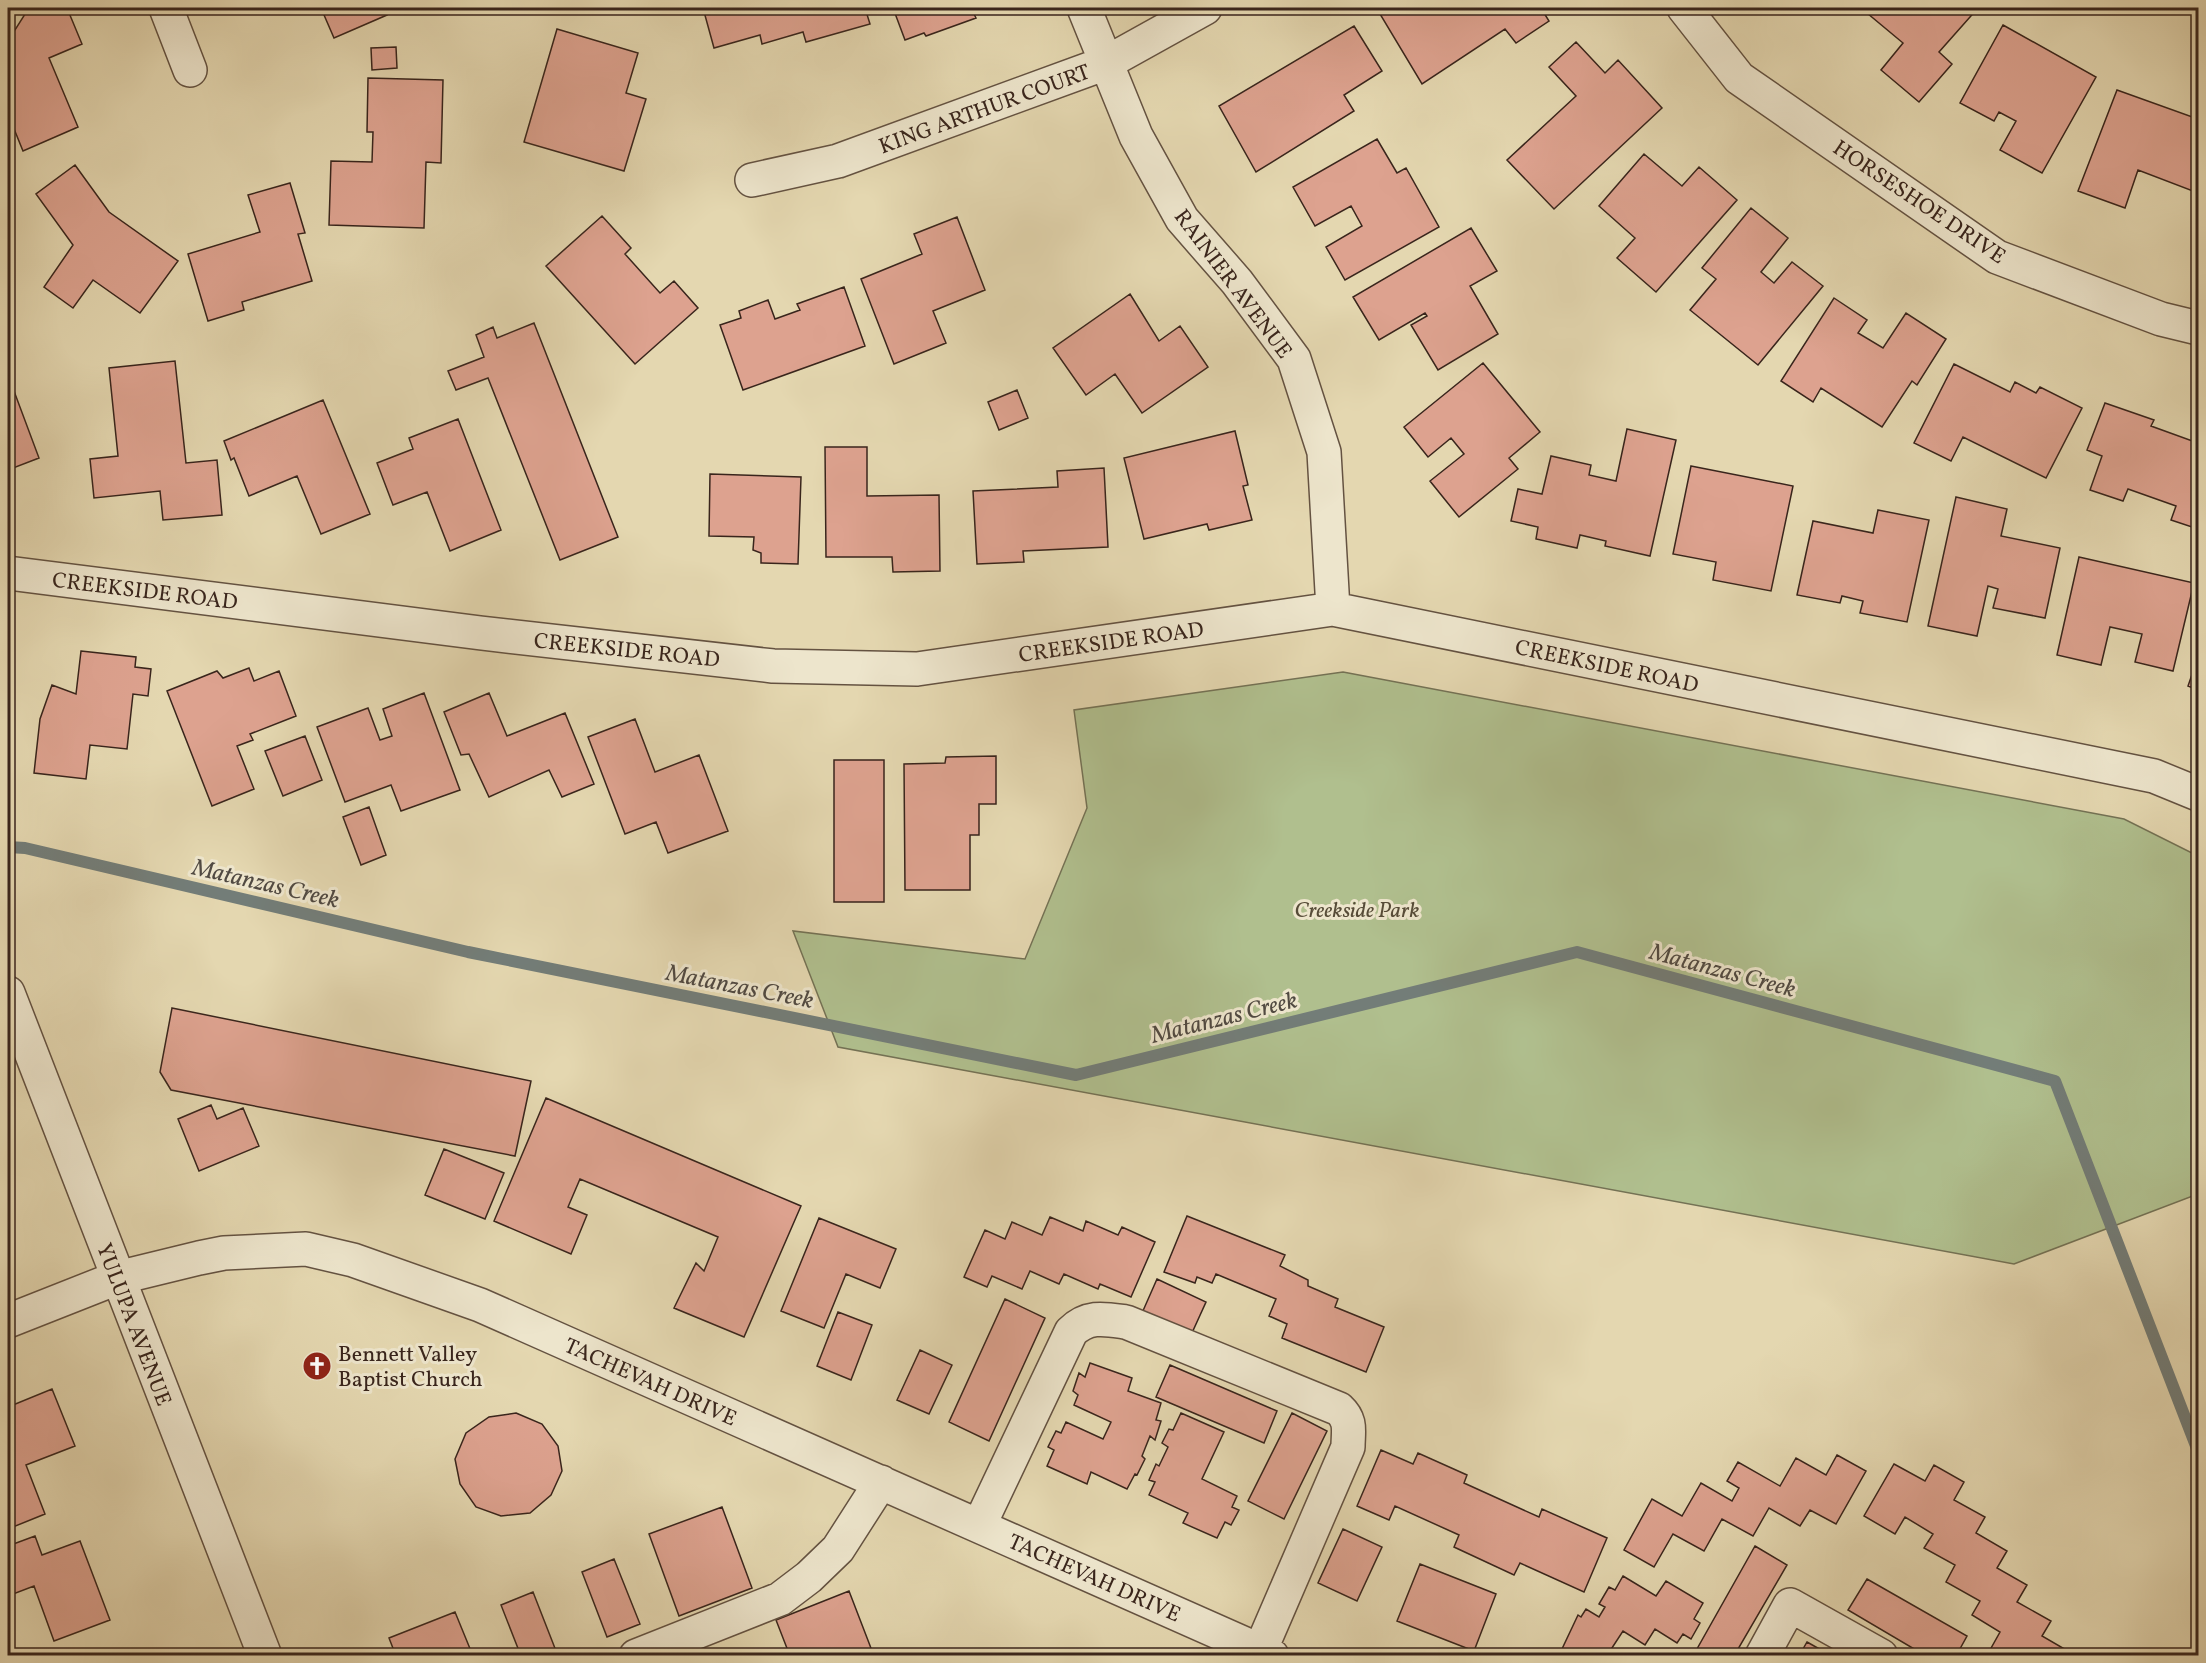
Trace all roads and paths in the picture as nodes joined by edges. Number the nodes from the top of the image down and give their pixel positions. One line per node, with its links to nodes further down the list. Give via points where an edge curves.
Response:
1 (166, 8): 6 (street)
2 (1084, 8): 5 (street, RAINIER AVENUE)
3 (1205, 8): 5 (street, KING ARTHUR COURT)
4 (1684, 8): 8 (street, HORSESHOE DRIVE, via 1738,78 1997,257 2161,319)
5 (1106, 63): 7 (street, KING ARTHUR COURT, via 838,161); 10 (street, RAINIER AVENUE, via 1136,136 1182,219 1237,282 1294,358 1324,452)
6 (190, 70)
7 (752, 180)
8 (2199, 328)
9 (8, 573): 10 (street, CREEKSIDE ROAD, via 772,666 917,669)
10 (1333, 609): 11 (street, CREEKSIDE ROAD, via 2154,776)
11 (2199, 794)
12 (8, 993): 13 (street, YULUPA AVENUE)
13 (117, 1278): 14 (street, TACHEVAH DRIVE); 15 (street, TACHEVAH DRIVE, via 224,1253 306,1249 353,1260 480,1305); 18 (street, YULUPA AVENUE)
14 (8, 1321)
15 (881, 1482): 16 (street, TACHEVAH DRIVE); 19 (street, via 838,1549 780,1599)
16 (979, 1526): 17 (street, TACHEVAH DRIVE); 17 (street, via 1071,1332 1090,1319 1126,1322 1339,1409 1347,1416 1349,1425 1347,1447)
17 (1266, 1653)
18 (265, 1656)
19 (636, 1656)
20 (1762, 1656): 21 (street, via 1790,1605)
21 (1881, 1656)

